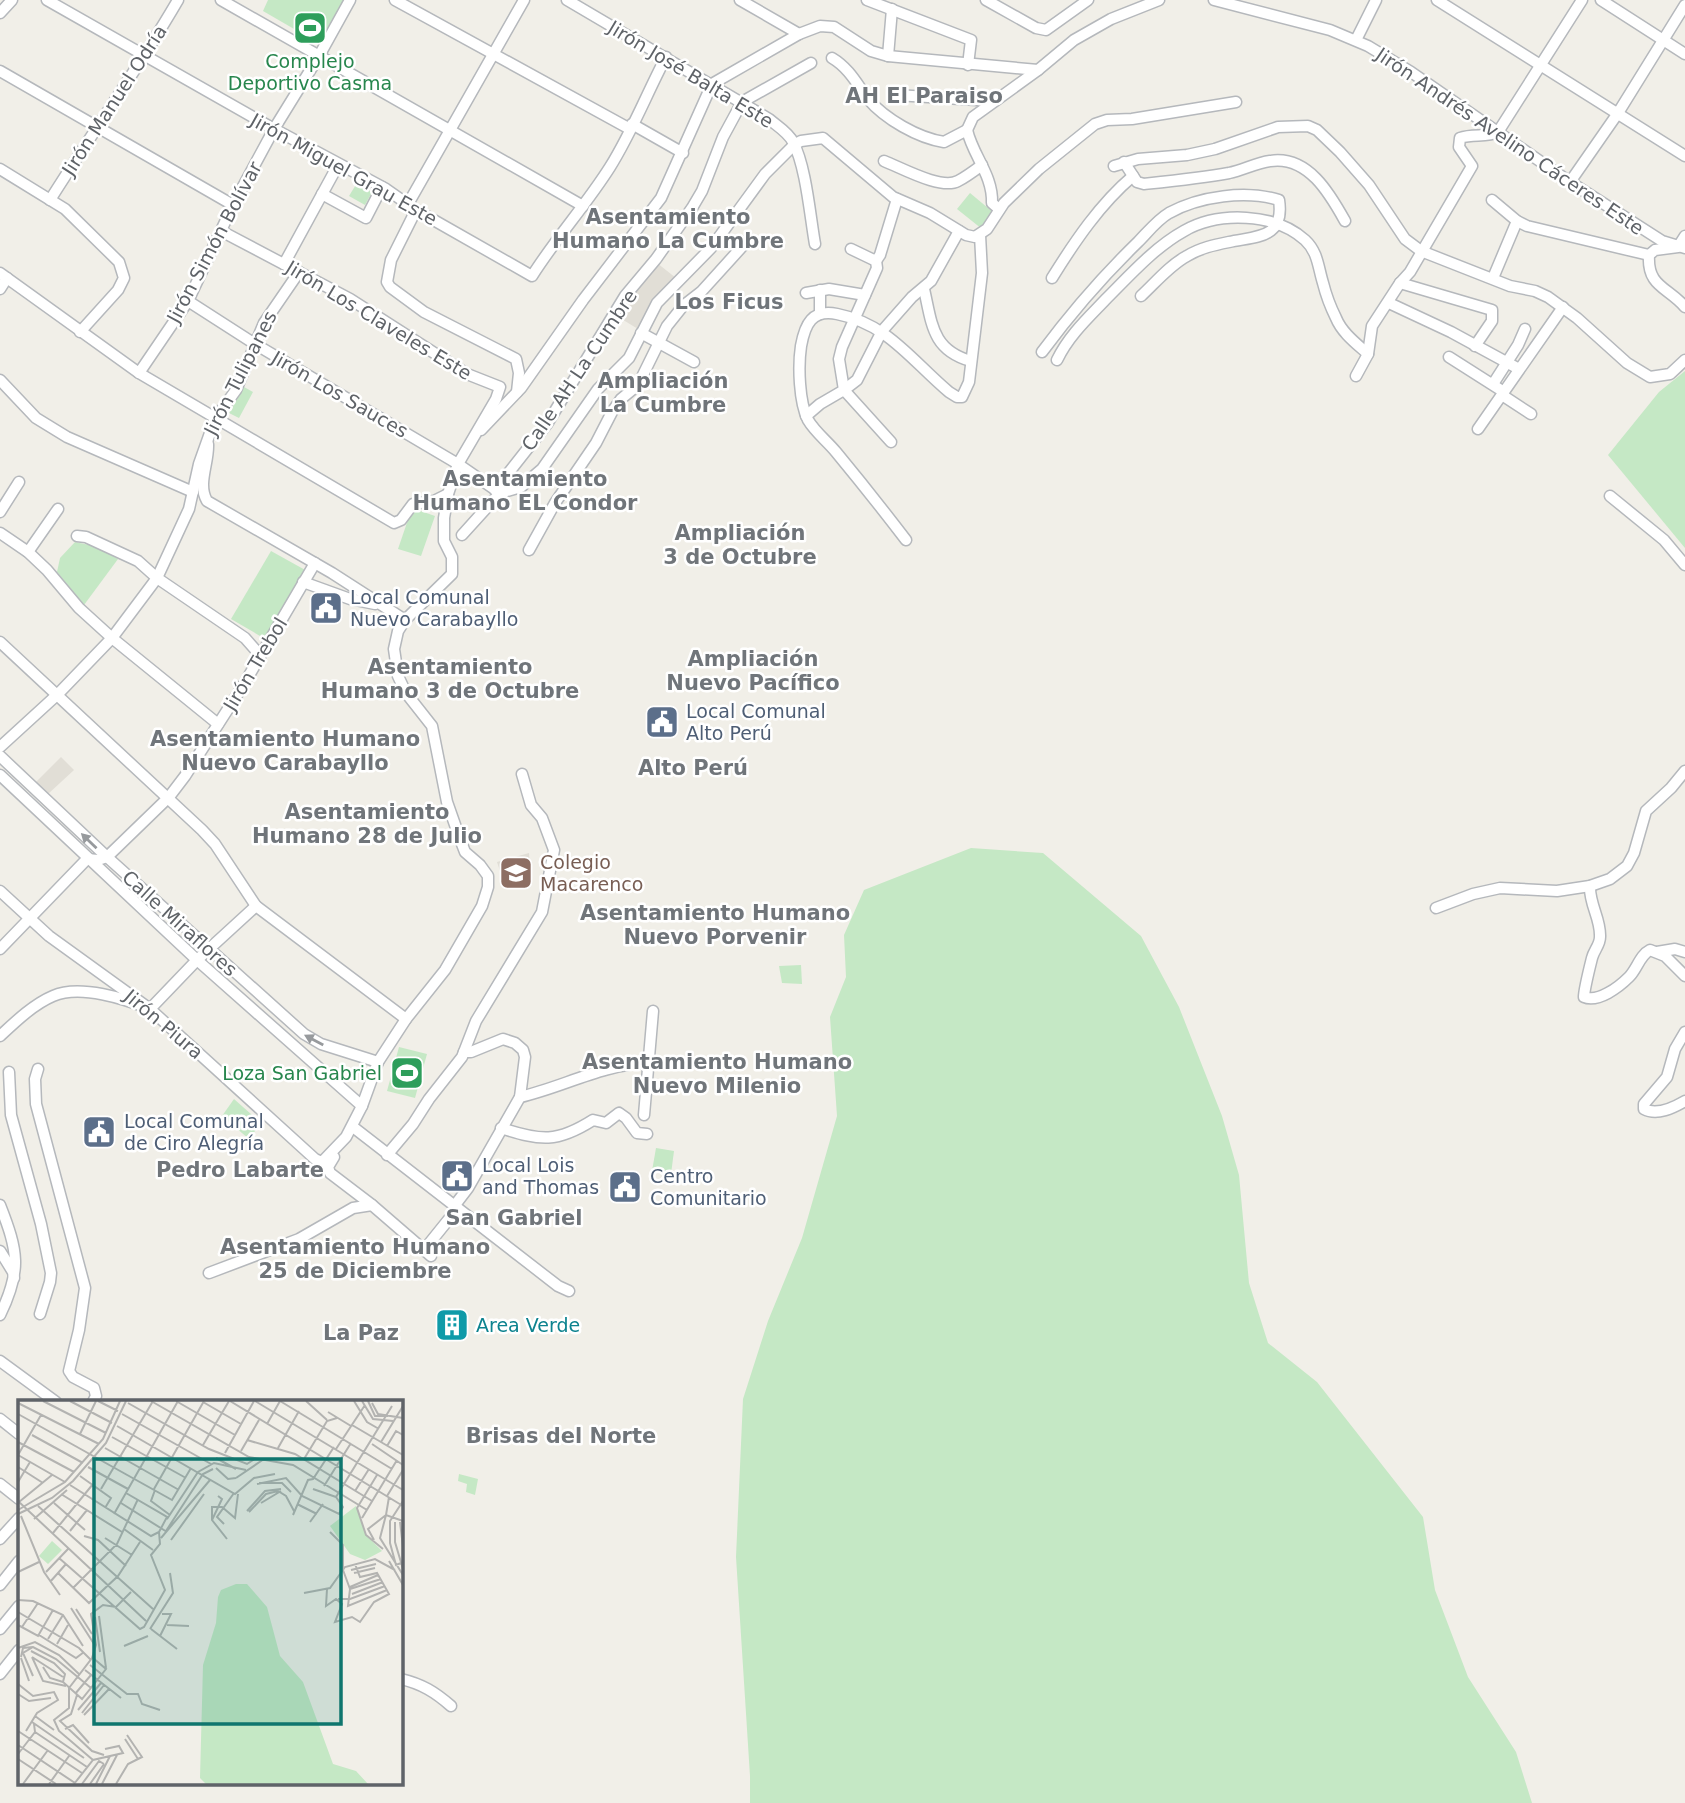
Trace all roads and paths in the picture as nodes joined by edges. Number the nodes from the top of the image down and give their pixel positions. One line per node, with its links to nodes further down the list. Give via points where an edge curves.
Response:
1 (12, 0): 21 (street)
2 (47, 0): 27 (street, Jirón Miguel Grau Este)
3 (178, 0): 27 (street, Jirón Manuel Odría)
4 (221, 0): 28 (street)
5 (350, 0): 28 (street, Jirón Simón Bolívar)
6 (395, 0): 26 (street)
7 (524, 0): 26 (street)
8 (568, 0): 29 (street, Jirón José Balta Este)
9 (740, 0): 22 (street)
10 (867, 0): 20 (street)
11 (986, 0): 12 (street, via 1046,30)
12 (1088, 0)
13 (1159, 0): 35 (street, via 1095,27)
14 (1214, 0): 23 (street, Jirón Andrés Avelino Cáceres Este)
15 (1376, 0): 23 (street)
16 (1437, 0): 33 (street)
17 (1582, 0): 33 (street)
18 (1601, 0): 24 (street)
19 (1685, 5): 24 (street)
20 (892, 9): 30 (street); 34 (street, via 971,40)
21 (0, 13)
22 (799, 34): 30 (street, via 820,26 834,27); 37 (street)
23 (1356, 40): 48 (street, Jirón Andrés Avelino Cáceres Este, via 1412,72)
24 (1663, 40): 25 (street); 42 (street)
25 (1685, 54)
26 (494, 55): 44 (street); 45 (street)
27 (146, 56): 43 (street, Jirón Manuel Odría); 46 (street, Jirón Miguel Grau Este)
28 (319, 57): 45 (street); 46 (street, Jirón Simón Bolívar)
29 (666, 57): 37 (street, Jirón José Balta Este); 44 (street)
30 (888, 57): 34 (street)
31 (832, 58): 47 (street, via 844,66 878,110 915,133 944,142)
32 (811, 63): 39 (street)
33 (1541, 64): 42 (street); 48 (street)
34 (968, 65): 35 (street)
35 (1038, 70): 40 (street)
36 (0, 71): 43 (street)
37 (712, 84): 39 (street, Jirón José Balta Este); 50 (street)
38 (896, 95): 40 (street)
39 (742, 102): 49 (street, Jirón José Balta Este, via 769,119); 131 (street, Calle AH La Cumbre, via 692,208 625,296 547,424)
40 (993, 102): 47 (street, via 973,117)
41 (1236, 102): 66 (street, via 1095,124)
42 (1618, 113): 51 (street); 57 (street)
43 (97, 125): 61 (street, Jirón Manuel Odría); 63 (street)
44 (631, 127): 50 (street); 64 (street)
45 (450, 129): 64 (street); 65 (street)
46 (274, 130): 53 (street, Jirón Miguel Grau Este); 63 (street, Jirón Simón Bolívar)
47 (967, 130): 54 (street)
48 (1497, 132): 57 (street, Jirón Andrés Avelino Cáceres Este); 78 (street, via 1460,138 1459,147 1472,166)
49 (794, 144): 60 (street, via 823,138); 75 (street, Jirón José Balta Este); 102 (street, via 758,183 711,248 669,288)
50 (683, 153): 120 (street, via 662,198)
51 (1685, 156)
52 (884, 161): 54 (street, via 947,184)
53 (338, 165): 58 (street, Jirón Miguel Grau Este); 59 (street)
54 (982, 165): 66 (street, via 992,203)
55 (0, 169): 61 (street)
56 (1133, 176): 68 (street, via 1144,184 1219,175 1281,161 1318,179); 78 (street, via 1119,164 1186,155 1278,127 1308,126 1340,152 1405,239); 84 (street, via 1076,240)
57 (1570, 182): 76 (street, Jirón Andrés Avelino Cáceres Este, via 1662,241)
58 (382, 187): 59 (street, via 366,218); 65 (street, Jirón Miguel Grau Este)
59 (322, 194): 81 (street)
60 (897, 198): 71 (street); 80 (street)
61 (50, 200): 101 (street, via 119,262 124,278)
62 (1492, 200): 67 (street)
63 (233, 205): 70 (street, Jirón Simón Bolívar)
64 (583, 206): 65 (street, Jirón Miguel Grau Este, via 532,276)
65 (412, 207): 120 (street, via 387,282 424,312 516,359)
66 (999, 209): 72 (street)
67 (1517, 220): 79 (street); 85 (street)
68 (1345, 221)
69 (1278, 222): 92 (street, via 1263,236 1203,248 1184,257); 106 (street, via 1279,200 1265,196 1198,202 1168,213 1111,268); 107 (street, via 1312,247 1336,320); 109 (street, via 1233,219 1186,229 1125,280 1073,334)
70 (221, 231): 81 (street, Jirón Los Claveles Este); 93 (street, Jirón Simón Bolívar)
71 (959, 231): 72 (street); 88 (street)
72 (981, 235): 111 (street, via 982,273)
73 (1685, 236): 76 (street)
74 (749, 239): 104 (street, via 683,306)
75 (815, 244)
76 (1682, 248): 79 (street, via 1655,250)
77 (850, 249): 80 (street)
78 (1421, 251): 85 (street); 86 (street)
79 (1649, 255): 96 (street, via 1657,285)
80 (876, 261): 91 (street)
81 (284, 264): 82 (street, Jirón Los Claveles Este)
82 (299, 272): 103 (street, Jirón Tulipanes); 127 (street, Jirón Los Claveles Este, via 467,373 500,387)
83 (4, 276): 87 (street); 101 (street)
84 (1052, 278)
85 (1493, 278): 95 (street, via 1541,293)
86 (1400, 283): 94 (street); 105 (street, via 1492,310 1492,321)
87 (0, 289)
88 (925, 289): 100 (street); 111 (street, via 943,348)
89 (820, 290): 90 (street); 91 (street); 97 (street)
90 (806, 293)
91 (865, 295): 98 (street)
92 (1141, 296)
93 (188, 301): 103 (street, Jirón Los Sauces); 115 (street, Jirón Simón Bolívar)
94 (1389, 303): 105 (street); 107 (street, via 1372,326)
95 (1563, 307): 110 (street, via 1627,363 1650,377 1670,374); 114 (street)
96 (1685, 307)
97 (820, 314): 98 (street); 123 (street, via 806,322 798,365)
98 (855, 317): 100 (street); 119 (street, via 839,359)
99 (1525, 329): 113 (street)
100 (882, 331): 111 (street, via 957,397 966,391); 119 (street, via 857,380)
101 (80, 332): 115 (street)
102 (641, 333): 104 (street); 131 (street, via 629,358 598,389 542,468 521,487)
103 (255, 344): 124 (street, Jirón Tulipanes, via 236,390); 129 (street, Jirón Los Sauces)
104 (658, 344): 112 (street); 141 (street, via 638,385 612,412)
105 (1475, 345): 113 (street)
106 (1042, 352)
107 (1368, 354): 116 (street)
108 (1449, 357): 118 (street)
109 (1057, 360)
110 (1685, 360)
111 (971, 361)
112 (694, 362)
113 (1505, 363): 114 (street); 118 (street)
114 (1519, 369): 121 (street)
115 (139, 373): 124 (street)
116 (1356, 376)
117 (0, 380): 132 (street, via 36,418 67,438)
118 (1493, 384): 121 (street)
119 (844, 390): 123 (street); 128 (street)
120 (517, 392): 127 (street)
121 (1503, 393): 122 (street); 125 (street)
122 (1531, 414)
123 (806, 416): 140 (street)
124 (215, 419): 126 (street, Jirón Tulipanes); 133 (street, via 394,523 413,504)
125 (1478, 429)
126 (207, 437): 132 (street, Jirón Tulipanes); 143 (street, via 209,453 202,489 207,501)
127 (473, 438): 129 (street)
128 (891, 442)
129 (458, 464): 131 (street, Jirón Los Sauces); 133 (street)
130 (19, 482): 136 (street)
131 (497, 491): 138 (street, Calle AH La Cumbre)
132 (193, 492): 145 (street, Jirón Tulipanes)
133 (447, 494): 148 (street, via 444,541 452,557 452,574)
134 (1609, 496): 144 (street, via 1664,540)
135 (58, 509): 142 (street)
136 (0, 512)
137 (0, 533): 142 (street)
138 (462, 535)
139 (77, 536): 145 (street, via 138,561)
140 (906, 540)
141 (529, 550)
142 (27, 552): 149 (street)
143 (314, 563): 146 (street, Jirón Trebol); 147 (street)
144 (1685, 565)
145 (158, 578): 149 (street, Jirón Tulipanes); 151 (street, via 245,638)
146 (303, 582): 147 (street, via 349,599); 151 (street, Jirón Trebol)
147 (383, 605): 148 (street)
148 (405, 620): 175 (street, via 394,649 398,676 432,726 447,802 460,839 489,882 482,906 445,970)
149 (112, 638): 152 (street, Jirón Tulipanes); 153 (street)
150 (0, 642): 152 (street)
151 (260, 655): 153 (street, Jirón Trebol)
152 (58, 694): 154 (street, Jirón Tulipanes); 159 (street)
153 (218, 724): 159 (street, Jirón Trebol)
154 (0, 747)
155 (0, 756): 160 (street, Calle Miraflores, one-way to 155)
156 (1685, 771): 162 (street, via 1646,811 1627,866)
157 (522, 774): 178 (street, via 531,805 542,818 554,850 552,871 542,912 476,1021)
158 (0, 775): 161 (street, Calle Miraflores)
159 (169, 797): 160 (street, Jirón Trebol); 164 (street, via 215,844)
160 (107, 858): 161 (street); 168 (street, Calle Miraflores)
161 (87, 859): 166 (street); 171 (street, Calle Miraflores)
162 (1590, 886): 165 (street, via 1557,891 1500,888); 169 (street, via 1600,936 1584,997 1596,999 1608,992 1628,977 1645,953)
163 (0, 891): 166 (street, Jirón Piura)
164 (256, 906): 168 (street); 175 (street)
165 (1436, 908)
166 (30, 919): 167 (street); 173 (street, Jirón Piura)
167 (0, 949)
168 (211, 950): 171 (street); 179 (street, Calle Miraflores, one-way to 168, via 312,1040)
169 (1657, 952): 170 (street); 172 (street)
170 (1685, 952)
171 (197, 960): 173 (street); 185 (street, Calle Miraflores)
172 (1685, 976)
173 (150, 1009): 177 (street, via 119,997 63,993 43,1002); 190 (street, Jirón Piura, via 315,1158 322,1161)
174 (653, 1011): 180 (street)
175 (406, 1019): 179 (street)
176 (1685, 1032): 184 (street, via 1667,1077 1644,1109 1654,1112)
177 (0, 1036)
178 (464, 1052): 183 (street, via 503,1039 515,1043 525,1057); 191 (street)
179 (378, 1062): 185 (street)
180 (648, 1063): 183 (street, via 610,1068); 186 (street)
181 (38, 1069): 203 (street, via 36,1104 85,1288 69,1371 94,1388)
182 (9, 1072): 199 (street, via 10,1115 51,1273)
183 (520, 1097): 188 (street)
184 (1685, 1101)
185 (362, 1106): 187 (street)
186 (644, 1115)
187 (353, 1127): 190 (street); 191 (street)
188 (501, 1128): 189 (street, via 549,1140 593,1120 606,1123 619,1113 638,1133); 194 (street)
189 (648, 1134)
190 (340, 1146): 192 (street, via 328,1170)
191 (387, 1155): 194 (street)
192 (372, 1205): 194 (street, via 427,1253); 196 (street, via 353,1208 299,1239)
193 (0, 1206): 197 (street, via 17,1264)
194 (456, 1207): 198 (street)
195 (0, 1251): 197 (street)
196 (209, 1273)
197 (14, 1280): 200 (street)
198 (569, 1291)
199 (40, 1314)
200 (0, 1315)
201 (0, 1361): 202 (street)
202 (53, 1400)
203 (94, 1400)
204 (0, 1419): 205 (street)
205 (18, 1433)
206 (0, 1484): 207 (street)
207 (18, 1498)
208 (18, 1519): 209 (street)
209 (0, 1539)
210 (18, 1562): 211 (street)
211 (0, 1585)
212 (18, 1607): 213 (street)
213 (0, 1629)
214 (18, 1651): 215 (street)
215 (0, 1674)
216 (402, 1679): 217 (street, via 419,1683)
217 (451, 1706)

